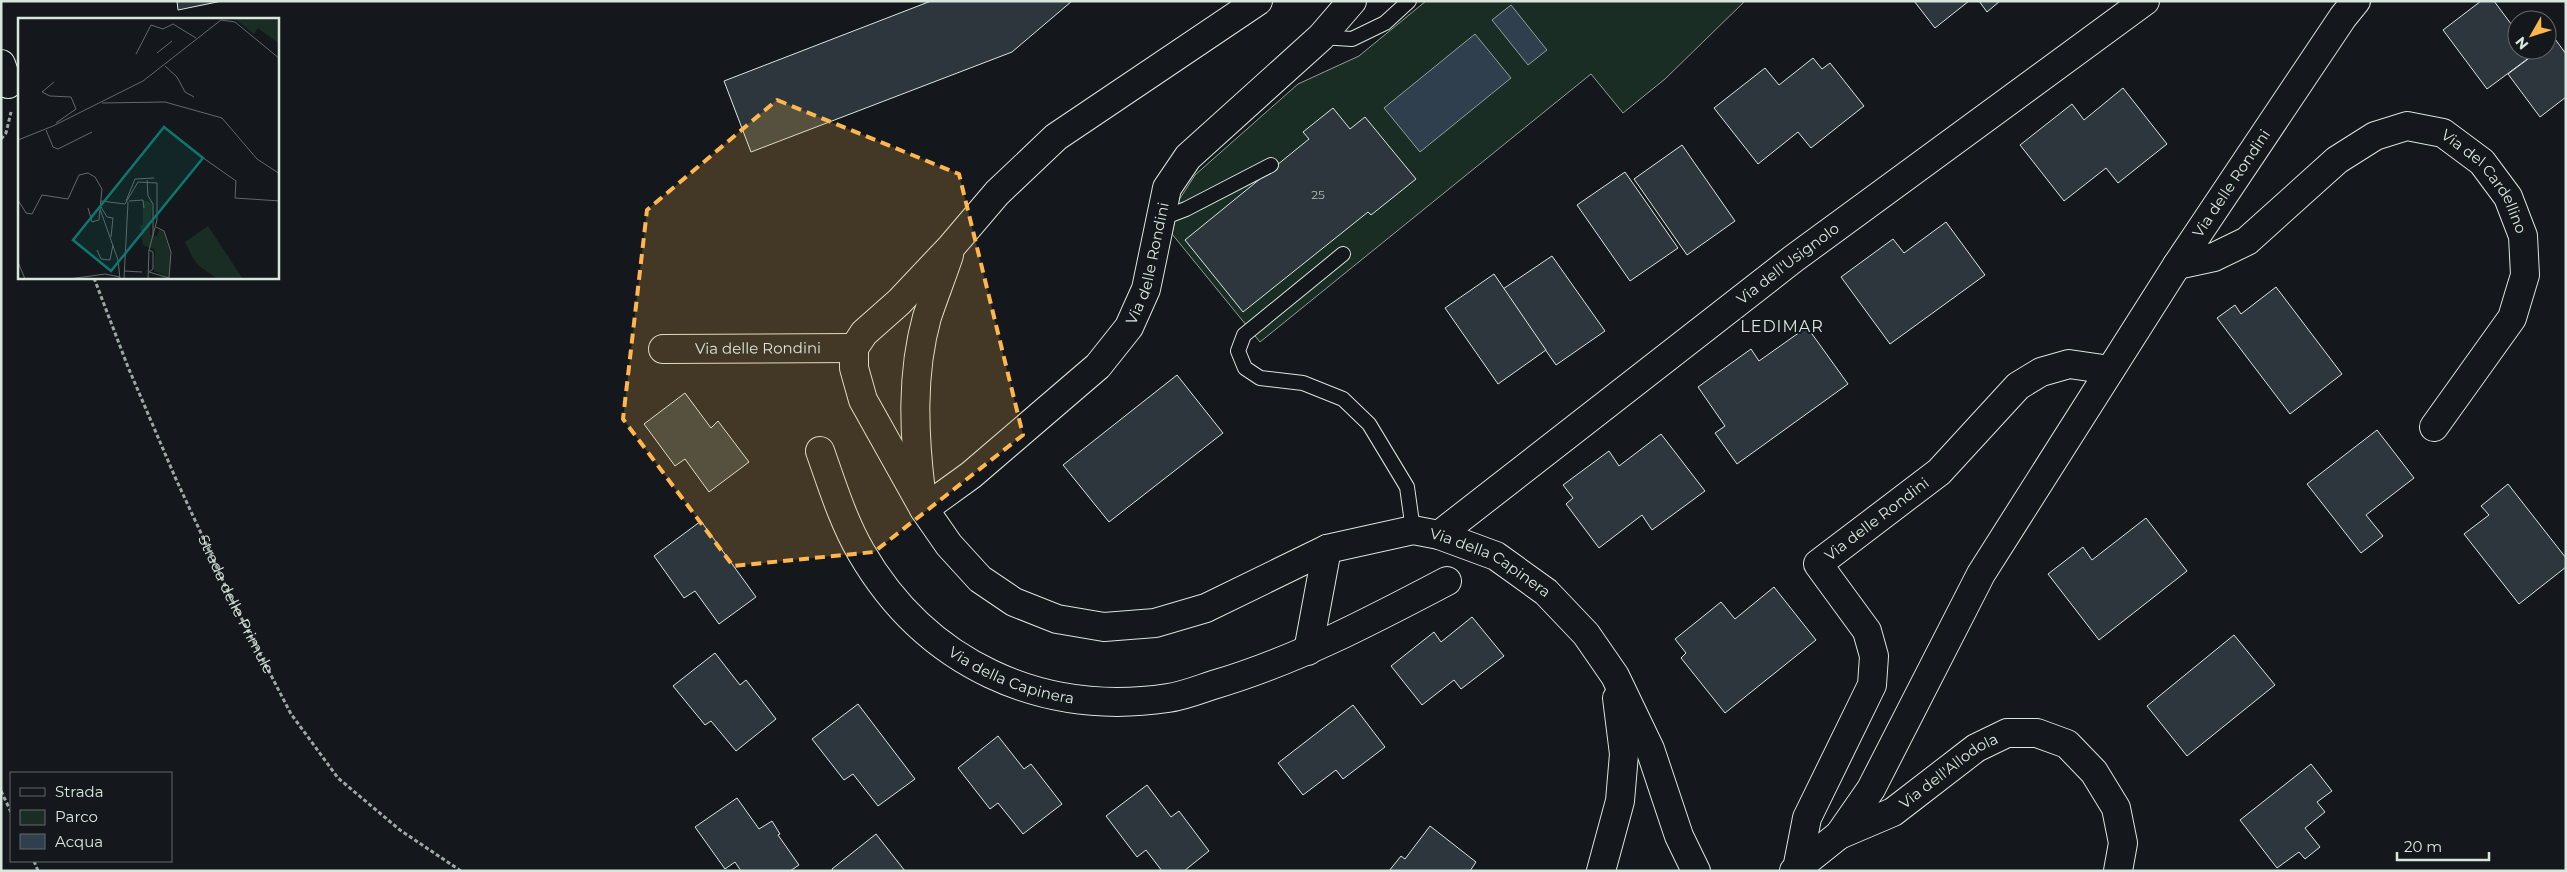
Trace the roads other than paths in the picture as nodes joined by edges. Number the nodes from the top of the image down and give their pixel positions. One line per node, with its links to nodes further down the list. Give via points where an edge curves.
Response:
1 (1258, 1): 9 (street, via 1056,137 997,192)
2 (1352, 1): 6 (street, Via delle Rondini)
3 (1409, 1): 6 (lane, via 1385,23 1352,39)
4 (2145, 1): 18 (street, Via dell'Usignolo)
5 (2343, 7): 11 (street, Via delle Rondini)
6 (1321, 37): 8 (street, Via delle Rondini, via 1188,157 1167,188)
7 (1271, 165): 8 (lane)
8 (1160, 219): 17 (street, Via delle Rondini, via 1146,289 1129,327 1098,366 971,475)
9 (951, 247): 12 (street, via 899,302 864,333); 17 (street, via 927,319 916,383 915,443)
10 (1343, 254): 18 (lane, via 1244,335 1238,351 1244,368 1260,378 1304,383 1343,399 1369,424 1407,487)
11 (2177, 265): 14 (street, Via delle Rondini); 15 (street, Via del Cardellino, via 2214,257 2247,241 2337,160 2374,136 2407,126 2443,133 2482,162 2508,197 2523,236 2525,275 2512,318)
12 (854, 348): 13 (street, Via delle Rondini); 17 (street, via 854,368 863,400)
13 (663, 349)
14 (2110, 370): 23 (street, Via delle Rondini, via 1981,574 1871,789); 24 (street, Via delle Rondini, via 2069,364 2041,372 2018,386 1939,472 1818,564 1867,631 1874,656 1872,684 1807,818)
15 (2434, 427)
16 (820, 451): 21 (street, Via della Capinera, via 838,502 861,552 890,593 931,637 979,669 1037,693 1101,704 1169,698 1234,679)
17 (924, 509): 19 (street, Via della Capinera, via 949,545 980,579 1014,602 1057,619 1104,627 1155,623 1206,608)
18 (1426, 532): 19 (street, Via della Capinera); 22 (street, Via della Capinera, via 1496,556 1546,592 1586,634)
19 (1327, 549): 21 (street)
20 (1447, 581): 21 (street, Via della Capinera)
21 (1308, 651)
22 (1614, 676): 25 (street, Via della Capinera, via 1624,754 1620,801); 26 (street, Via della Capinera, via 1650,749 1679,836)
23 (1839, 835): 24 (street, Via delle Rondini); 27 (street, Via dell'Allodola, via 1894,812 1976,748 2007,733 2037,733 2067,744 2094,772 2116,808 2123,843)
24 (1796, 870)
25 (1601, 871)
26 (1696, 871)
27 (2118, 871)

